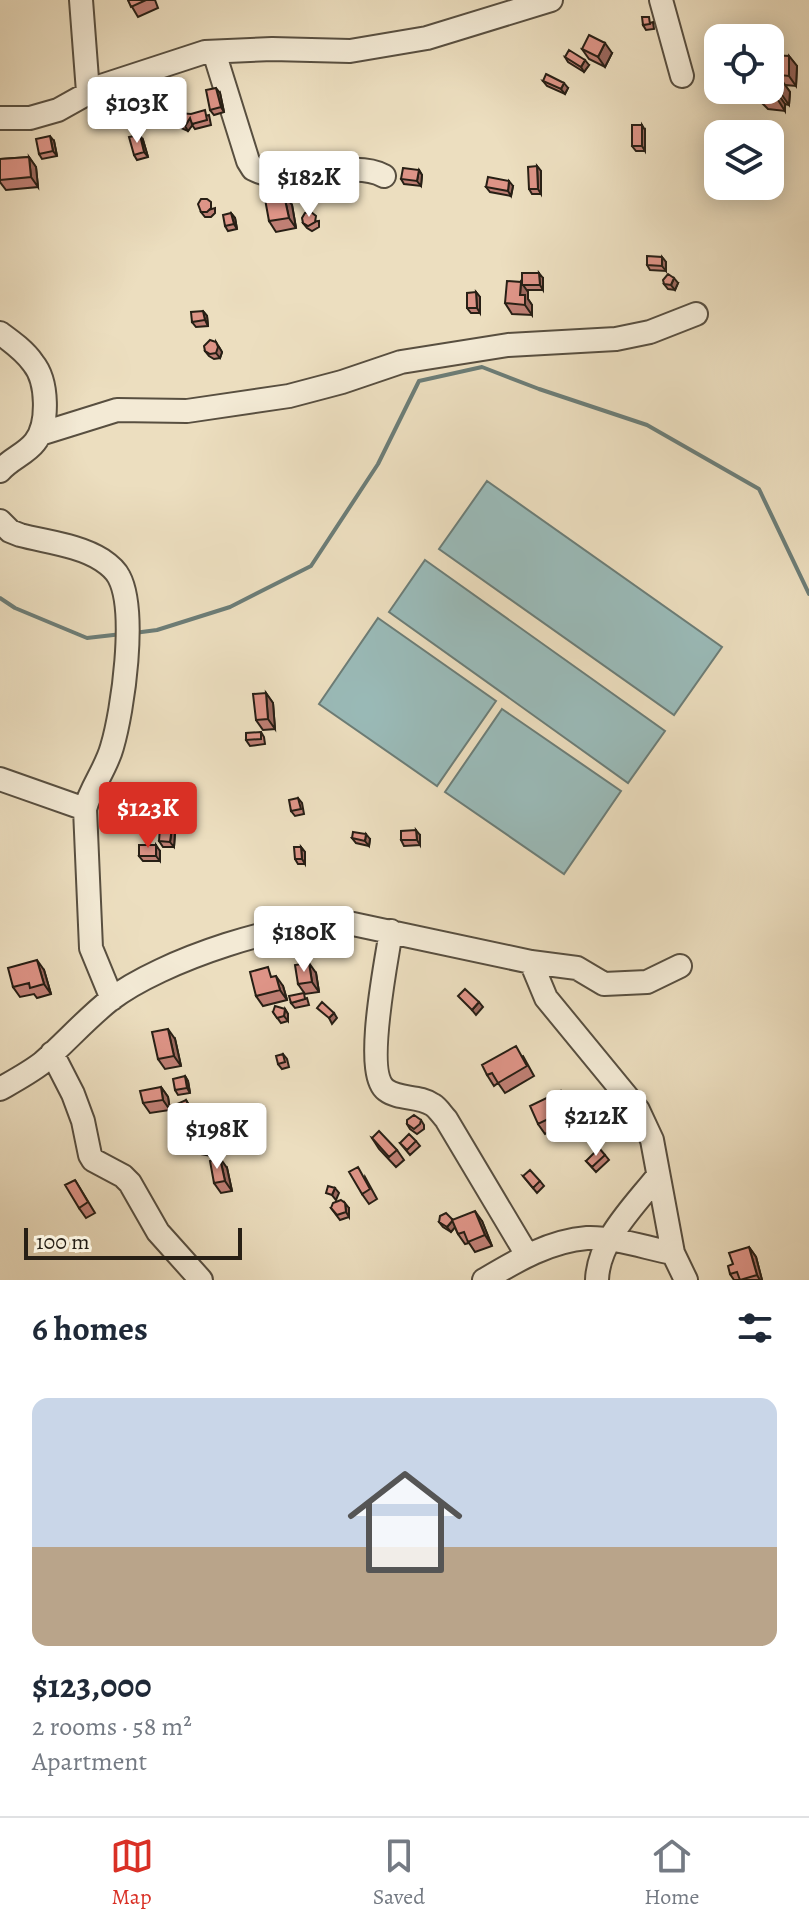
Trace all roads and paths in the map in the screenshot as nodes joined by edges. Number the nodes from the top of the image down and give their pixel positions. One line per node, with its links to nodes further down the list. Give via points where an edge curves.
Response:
1 (81, 0): 6 (street)
2 (551, 0): 4 (street, via 427,38 350,51)
3 (661, 0): 5 (street)
4 (214, 52): 6 (street); 8 (street, via 253,169 288,177 357,170)
5 (682, 76)
6 (88, 92): 7 (street, via 58,110 30,118)
7 (0, 118)
8 (384, 176)
9 (696, 314): 11 (street, via 616,339 508,345 401,362 289,396 187,411 117,410)
10 (0, 333): 11 (street, via 36,367 44,396)
11 (40, 434): 12 (street)
12 (0, 471)
13 (0, 521): 15 (street, via 20,535 103,560 121,582 128,647 111,750)
14 (0, 779): 15 (street)
15 (85, 809): 19 (street, via 91,948)
16 (391, 931): 17 (street); 19 (street, via 330,921 303,925 217,947); 25 (street, via 378,1019 380,1083 397,1095 433,1105 446,1119)
17 (531, 962): 18 (street, via 577,968 604,984 647,982); 22 (street, via 546,998 643,1118)
18 (680, 966)
19 (112, 999): 20 (street)
20 (52, 1053): 21 (street); 26 (street, via 73,1094 93,1160 130,1183 158,1232)
21 (0, 1089)
22 (657, 1177): 23 (street); 24 (street)
23 (609, 1240): 24 (street); 25 (street, via 566,1242); 28 (street, via 597,1266)
24 (673, 1253): 29 (street)
25 (527, 1255): 27 (street)
26 (201, 1280)
27 (484, 1280)
28 (597, 1280)
29 (686, 1280)

